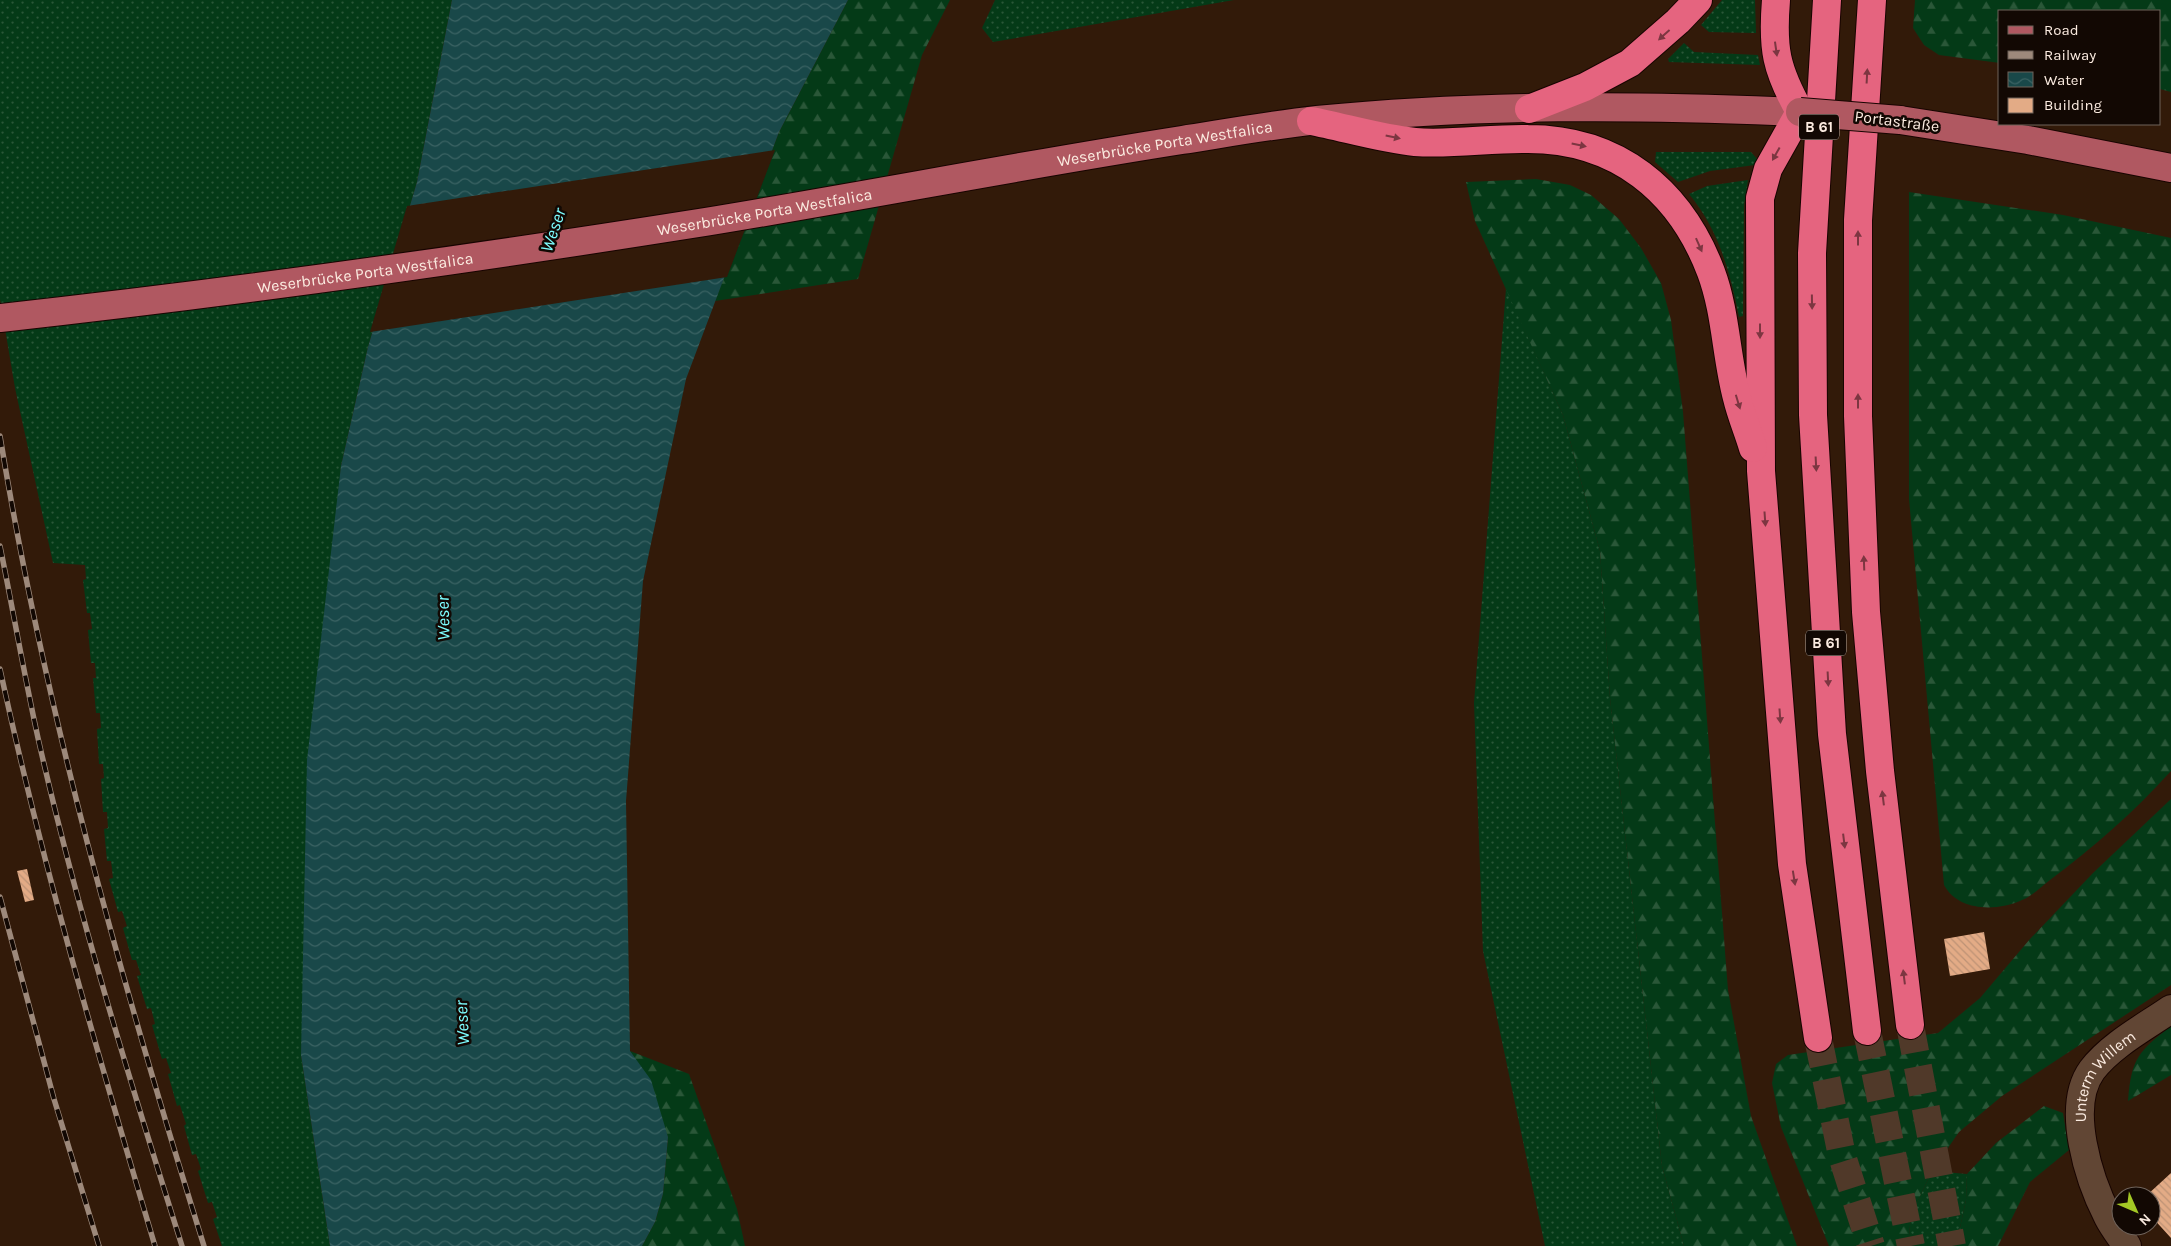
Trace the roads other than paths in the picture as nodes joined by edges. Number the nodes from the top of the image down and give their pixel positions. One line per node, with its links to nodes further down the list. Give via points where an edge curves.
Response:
1 (1698, 0): 5 (highway, one-way to 5, via 1630,63 1585,87)
2 (1776, 0): 6 (highway, one-way to 6, via 1775,49 1783,81)
3 (1827, 0): 13 (highway, B 61, one-way to 13, via 1812,253 1813,416 1832,734)
4 (1872, 0): 12 (highway, B 61, one-way to 4, via 1868,640 1858,416 1858,220)
5 (1529, 109): 6 (main road, Portastraße, via 1668,106); 7 (main road, Weserbrücke Porta Westfalica, via 1420,111)
6 (1800, 112): 8 (main road, Portastraße, bridge, via 1900,120 2045,143); 10 (highway, one-way to 10, via 1768,169 1760,198)
7 (1311, 120): 9 (main road, Weserbrücke Porta Westfalica, via 1111,151 706,222 142,302); 10 (highway, one-way to 10, via 1415,142 1530,138 1577,144 1601,151 1642,175 1666,196 1692,230 1711,273 1737,398)
8 (2171, 168)
9 (0, 318)
10 (1761, 471): 14 (highway, one-way to 14, via 1792,864)
11 (2171, 1009): 15 (street, Unterm Willem, via 2092,1070 2083,1090 2080,1114 2082,1139 2092,1177 2108,1218)
12 (1910, 1025)
13 (1868, 1031)
14 (1818, 1038)
15 (2127, 1246)

